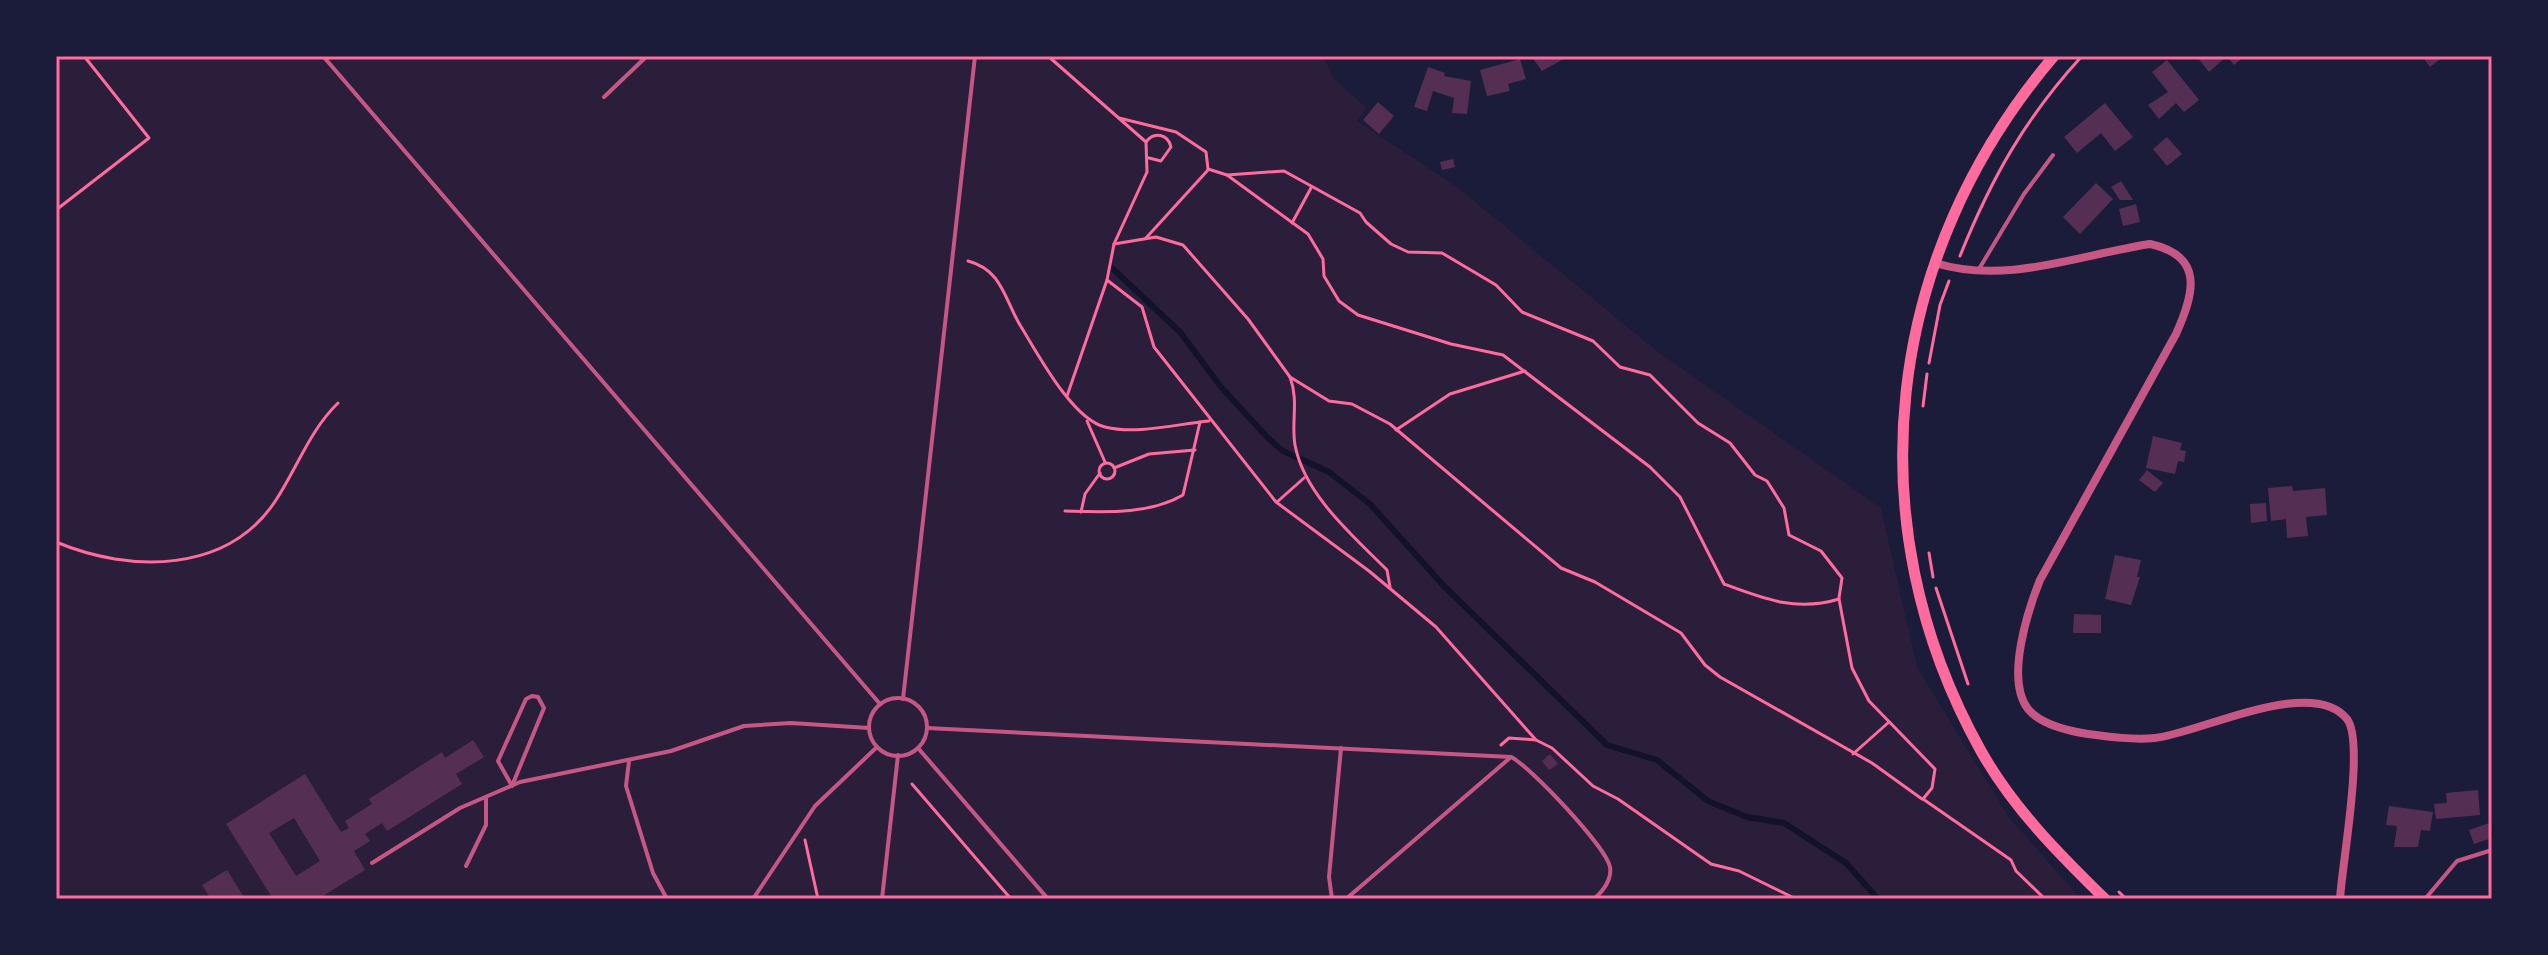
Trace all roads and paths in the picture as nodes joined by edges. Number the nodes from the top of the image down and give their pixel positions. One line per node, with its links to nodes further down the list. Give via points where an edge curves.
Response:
1 (84, 56): 17 (path, via 149,138)
2 (323, 56): 49 (lane)
3 (647, 56): 9 (lane)
4 (975, 56): 48 (lane)
5 (1062, 56): 8 (path)
6 (2054, 56): 22 (main road, via 1993,135 1961,194)
7 (2082, 56): 23 (path, via 2053,88 1988,187)
8 (1049, 57): 10 (path)
9 (604, 97)
10 (1119, 118): 11 (path); 14 (path, via 1176,132 1206,152)
11 (1146, 142): 13 (path); 13 (path, via 1156,135 1170,143 1165,159)
12 (2053, 155): 24 (lane)
13 (1149, 158): 20 (path)
14 (1208, 169): 15 (path); 19 (path)
15 (1227, 175): 16 (path, via 1284,171); 18 (path)
16 (1316, 188): 18 (path); 46 (path, via 1360,213 1391,244 1408,252 1442,253 1496,285 1522,312 1593,341 1620,367 1650,375 1767,481 1784,508 1789,535 1821,551 1842,578)
17 (56, 210)
18 (1292, 223): 26 (path, via 1308,234 1339,301 1358,315 1503,355)
19 (1143, 240): 20 (path); 27 (path, via 1156,237 1183,245)
20 (1114, 244): 25 (path)
21 (968, 261): 28 (path, via 999,281 1019,323)
22 (1934, 263): 23 (street); 82 (main road, via 1909,355 1903,415 1901,479 1916,590 1949,686 1981,752 2037,828)
23 (1955, 268): 24 (street); 31 (path, via 1940,305)
24 (1978, 271): 84 (street, via 2040,267 2150,244 2179,256 2189,272 2189,304 2176,334 2040,580 2022,643 2021,693 2026,707 2050,724 2134,739 2192,731 2293,703 2335,710 2346,719 2356,750)
25 (1107, 280): 28 (path); 32 (path, via 1142,307 1154,347)
26 (1525, 371): 34 (path, via 1450,394); 46 (path, via 1650,467 1680,497 1724,584 1799,607)
27 (1290, 377): 34 (path, via 1329,401 1352,404); 39 (path, via 1297,395 1294,443)
28 (1067, 396): 30 (path)
29 (338, 403): 44 (path, via 322,419 256,527 220,548 192,561 164,563 83,552)
30 (1085, 418): 33 (path, via 1128,430); 36 (path)
31 (1921, 420)
32 (1209, 421): 33 (path); 40 (path)
33 (1200, 422): 35 (path)
34 (1396, 430): 58 (path, via 1561,568 1681,633 1720,677)
35 (1195, 450): 37 (path, via 1149,454); 42 (path, via 1183,495 1170,503)
36 (1105, 463): 37 (path); 38 (path)
37 (1114, 468): 38 (path, via 1111,478)
38 (1100, 473): 42 (path, via 1085,494)
39 (1304, 478): 40 (path); 45 (path, via 1387,570)
40 (1276, 502): 45 (path)
41 (1065, 511): 42 (path)
42 (1081, 512)
43 (1927, 540): 47 (path, via 1933,579)
44 (56, 542)
45 (1391, 590): 53 (path, via 1436,627)
46 (1839, 599): 50 (path, via 1852,668 1869,701)
47 (1969, 688)
48 (903, 699): 49 (lane); 52 (lane, via 922,712)
49 (880, 704): 51 (lane)
50 (1889, 722): 58 (path); 65 (path, via 1935,769 1932,788)
51 (869, 728): 55 (lane); 61 (lane, via 765,723)
52 (927, 728): 56 (lane); 57 (lane)
53 (1536, 740): 54 (path, via 1509,738); 80 (path, via 1593,786 1711,864 1739,871)
54 (1501, 745)
55 (877, 747): 59 (lane); 66 (lane)
56 (918, 748): 59 (lane); 76 (lane)
57 (1341, 748): 60 (lane); 77 (lane, via 1329,877)
58 (1853, 754): 65 (path)
59 (898, 755): 74 (lane)
60 (1511, 757): 78 (lane); 79 (lane, via 1545,784 1606,856 1608,883)
61 (629, 761): 63 (lane); 71 (lane, via 626,786 653,873)
62 (912, 784): 75 (path)
63 (512, 786): 63 (lane, via 544,708 538,697 526,699 498,761); 64 (lane)
64 (486, 797): 68 (lane); 69 (lane, via 486,825)
65 (1923, 799): 81 (path, via 2011,860)
66 (802, 823): 72 (lane); 73 (path)
67 (2492, 850): 85 (lane, via 2457,861)
68 (372, 863)
69 (466, 866)
70 (2114, 887): 83 (path)
71 (667, 899)
72 (753, 899)
73 (818, 899)
74 (882, 899)
75 (1011, 899)
76 (1048, 899)
77 (1332, 899)
78 (1346, 899)
79 (1594, 899)
80 (1796, 899)
81 (2045, 899)
82 (2105, 899)
83 (2126, 899)
84 (2340, 899)
85 (2425, 899)

